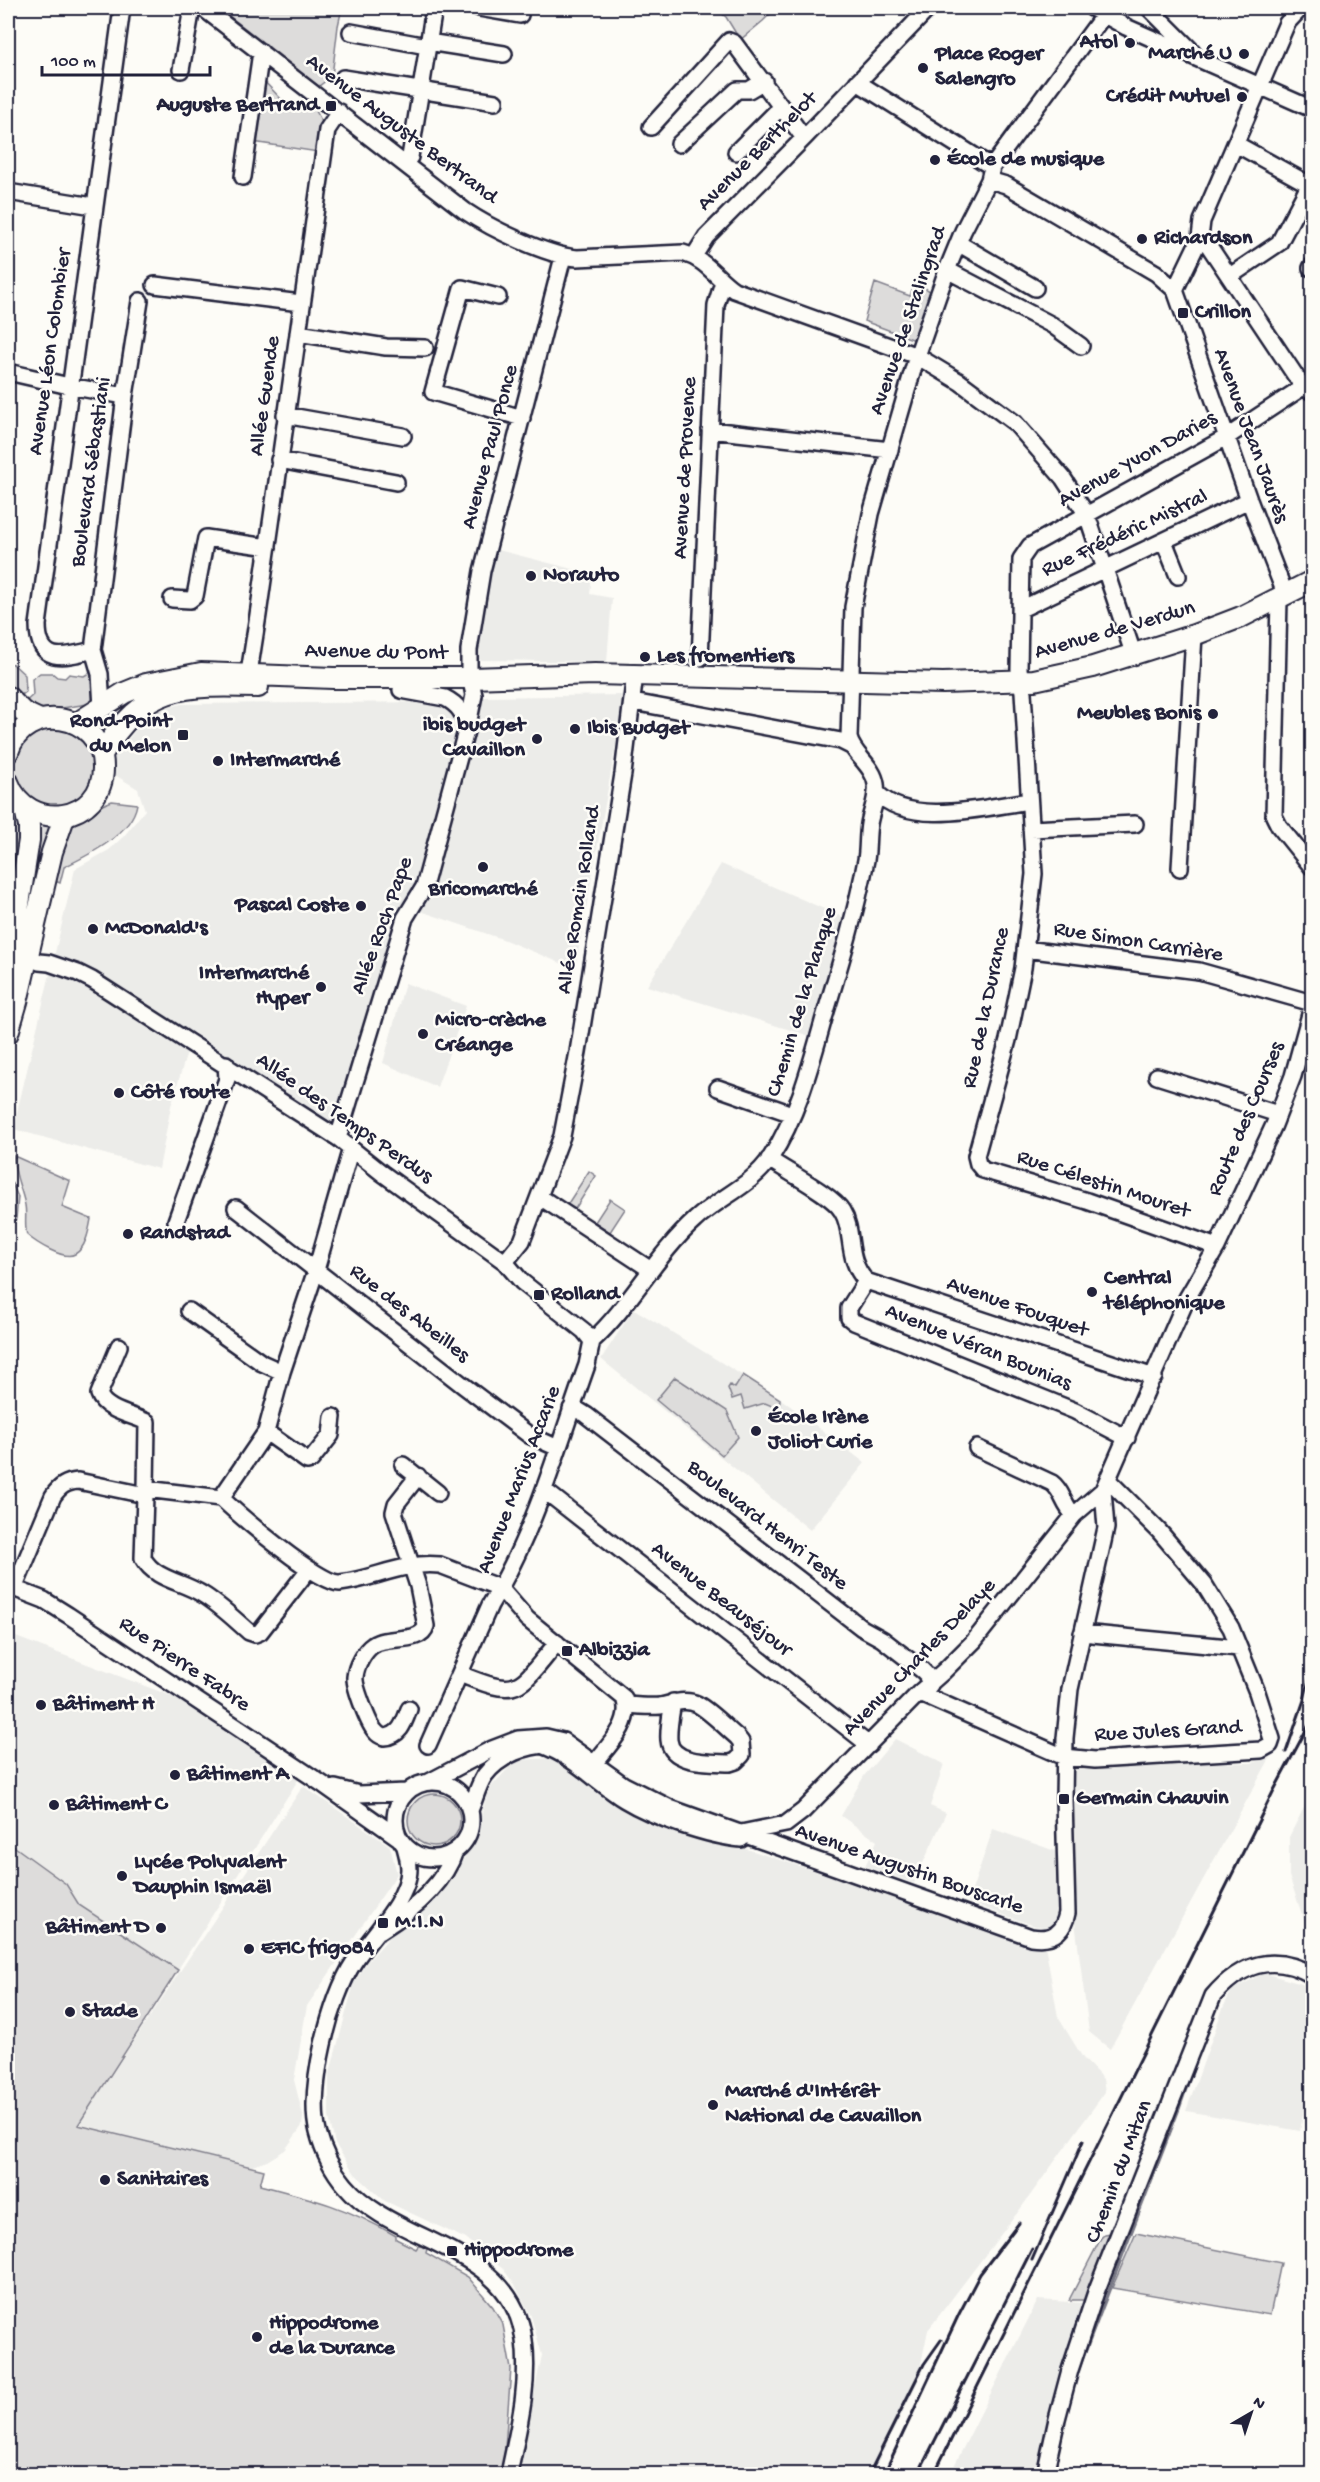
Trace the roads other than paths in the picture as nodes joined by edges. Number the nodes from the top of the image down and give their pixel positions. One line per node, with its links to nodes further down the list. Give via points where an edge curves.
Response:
1 (122, 8): 36 (street, Avenue Léon Colombier)
2 (192, 8): 16 (street)
3 (203, 8): 13 (street, Avenue Auguste Bertrand)
4 (434, 8): 12 (street)
5 (478, 8): 10 (street)
6 (929, 8): 19 (street, Avenue Berthelot)
7 (1149, 8): 15 (street)
8 (1302, 8): 20 (street, via 1287,23)
9 (1102, 10): 15 (street); 32 (street, Avenue de Stalingrad)
10 (520, 15)
11 (351, 32): 12 (street)
12 (428, 44): 14 (street); 21 (street)
13 (261, 52): 25 (street, Avenue Auguste Bertrand); 33 (street)
14 (504, 54)
15 (1202, 60): 20 (street)
16 (181, 70)
17 (343, 78): 21 (street)
18 (764, 81): 23 (street); 26 (street, via 734,43 728,42); 28 (street, via 749,90 737,90)
19 (857, 82): 27 (street, Avenue Berthelot); 32 (street)
20 (1262, 85): 24 (street); 29 (street)
21 (420, 90): 22 (street); 31 (street, via 410,157)
22 (495, 102)
23 (780, 108): 27 (street); 30 (street)
24 (1312, 109)
25 (339, 112): 31 (street, Avenue Auguste Bertrand); 49 (street, Allée Guende, via 327,130)
26 (651, 127)
27 (804, 138): 39 (street, Avenue Berthelot, via 706,237)
28 (679, 144)
29 (1236, 144): 34 (street); 37 (street, via 1202,221)
30 (736, 152)
31 (405, 164): 40 (street, Avenue Auguste Bertrand, via 480,221)
32 (991, 173): 38 (street, Avenue de Stalingrad); 46 (street, via 1156,273)
33 (243, 177)
34 (1311, 182): 42 (street, via 1279,243)
35 (8, 192): 36 (street)
36 (93, 206): 55 (street, Avenue Léon Colombier)
37 (1200, 238): 42 (street); 46 (street)
38 (958, 243): 41 (street, Avenue de Stalingrad); 45 (street)
39 (694, 256): 40 (street, Avenue Auguste Bertrand, via 683,253); 43 (street)
40 (563, 257): 59 (street, Avenue Paul Ponce)
41 (947, 270): 51 (street, via 1052,325); 53 (street, Avenue de Stalingrad)
42 (1230, 276): 56 (street)
43 (723, 282): 53 (street, via 759,300); 60 (street, Avenue de Provence, via 716,305)
44 (155, 285): 49 (street)
45 (1035, 288)
46 (1175, 290): 62 (street, Avenue Jean Jaurès)
47 (498, 297): 59 (street, via 462,288 434,392)
48 (140, 302): 57 (street, Boulevard Sébastiani)
49 (301, 303): 50 (street, Allée Guende)
50 (298, 333): 52 (street, via 386,347); 58 (street, Allée Guende)
51 (1081, 346)
52 (425, 348)
53 (917, 356): 63 (street, Avenue de Stalingrad); 67 (street, via 1015,423 1057,470)
54 (8, 372): 55 (street)
55 (69, 386): 57 (street); 78 (street, Avenue Léon Colombier, via 38,642 60,657)
56 (1308, 390): 62 (street, Avenue Yvon Daries)
57 (125, 396): 78 (street, Boulevard Sébastiani)
58 (285, 416): 61 (street); 64 (street, Allée Guende)
59 (522, 418): 79 (street, Avenue Paul Ponce, via 493,523)
60 (710, 430): 63 (street); 81 (street, Avenue de Provence)
61 (403, 436)
62 (1227, 437): 66 (street, Avenue Jean Jaurès); 67 (street, Avenue Yvon Daries)
63 (890, 450): 85 (street, Avenue de Stalingrad, via 871,514 853,607)
64 (279, 460): 65 (street); 69 (street, Allée Guende)
65 (396, 482)
66 (1249, 500): 68 (street, Rue Frédéric Mistral); 75 (street, Avenue Jean Jaurès)
67 (1087, 515): 70 (street, Avenue Yvon Daries); 71 (street)
68 (1164, 541): 71 (street, Rue Frédéric Mistral); 72 (street)
69 (268, 547): 74 (street, via 206,538 195,596 190,600); 82 (street, Allée Guende)
70 (1024, 552): 76 (street, Rue de la Durance)
71 (1104, 568): 76 (street, Rue Frédéric Mistral); 80 (street)
72 (1178, 576)
73 (1312, 581): 75 (main road, Avenue de Verdun)
74 (172, 598)
75 (1282, 598): 77 (main road, Avenue de Verdun); 105 (street, via 1274,816)
76 (1021, 609): 86 (street, Rue de la Durance)
77 (1194, 635): 80 (main road, Avenue de Verdun); 106 (street)
78 (93, 650): 91 (street, via 100,674)
79 (469, 650): 83 (street, via 454,669); 87 (street, Avenue Paul Ponce)
80 (1134, 656): 86 (main road, Avenue de Verdun)
81 (700, 658)
82 (246, 675): 83 (main road, Avenue du Pont); 88 (main road, Avenue du Pont); 91 (main road, Avenue du Pont, via 201,673 175,677 124,693); 98 (main road, Avenue du Pont, via 155,698 126,720)
83 (429, 677): 87 (main road, Avenue du Pont)
84 (635, 678): 85 (main road, Avenue du Pont); 87 (main road, Avenue du Pont); 90 (street, Allée Romain Rolland)
85 (849, 680): 86 (main road, Avenue de Verdun); 97 (street)
86 (1022, 681): 101 (street, Rue de la Durance)
87 (472, 684): 88 (main road, Avenue du Pont); 95 (street, Allée Roch Pape, via 473,704)
88 (401, 690): 95 (street, via 452,701 464,716)
89 (8, 697): 93 (main road, via 23,712)
90 (633, 702): 97 (street); 122 (street, Allée Romain Rolland, via 575,1071 562,1136)
91 (102, 707): 94 (main road, Avenue du Pont)
92 (8, 716): 96 (main road)
93 (40, 720): 94 (main road, via 55,718); 96 (main road, via 26,727)
94 (77, 723): 98 (main road, via 92,736)
95 (467, 729): 118 (street, Allée Roch Pape, via 424,887 405,918)
96 (11, 745)
97 (851, 746): 99 (street, Chemin de la Planque, via 868,765)
98 (102, 754): 102 (main road, via 103,776 98,791 85,806)
99 (876, 792): 101 (street, via 892,804 925,813); 116 (street, Chemin de la Planque, via 852,922 808,1074)
100 (13, 793): 102 (main road, via 44,815); 107 (main road, via 29,826)
101 (1029, 801): 104 (street, Rue de la Durance)
102 (65, 815): 109 (main road, via 52,852 34,933)
103 (1135, 824): 104 (street)
104 (1031, 829): 108 (street, Rue de la Durance, via 1034,874)
105 (1312, 867)
106 (1180, 868)
107 (21, 896): 109 (street, via 21,944); 110 (main road)
108 (1025, 949): 111 (street, Rue Simon Carrière, via 1199,970); 121 (street, Rue de la Durance, via 1008,1040 976,1156)
109 (39, 961): 110 (main road); 113 (street, Allée des Temps Perdus, via 92,980)
110 (14, 982): 112 (main road)
111 (1312, 1005): 117 (street, Route des Courses, via 1296,1067)
112 (8, 1033)
113 (226, 1064): 118 (street, Allée des Temps Perdus); 124 (street, via 227,1079)
114 (1157, 1076): 117 (street)
115 (718, 1088): 116 (street)
116 (792, 1114): 120 (street, Chemin de la Planque)
117 (1278, 1114): 125 (street, Route des Courses)
118 (338, 1138): 119 (street, Allée des Temps Perdus)
119 (351, 1148): 126 (street, Allée des Temps Perdus); 127 (street)
120 (769, 1159): 128 (street, Chemin de la Planque, via 738,1191 695,1219); 129 (street, via 837,1203 846,1220 850,1253)
121 (978, 1164): 125 (street, Rue Célestin Mouret, via 983,1170 1087,1201)
122 (540, 1197): 126 (street, Allée Romain Rolland, via 522,1240); 128 (street)
123 (236, 1208): 127 (street, Rue des Abeilles)
124 (176, 1221)
125 (1217, 1247): 134 (street, Route des Courses, via 1187,1298)
126 (505, 1262): 131 (street, Allée des Temps Perdus, via 522,1282)
127 (316, 1270): 133 (street); 139 (street, Rue des Abeilles, via 529,1435)
128 (651, 1270): 131 (street, Chemin de la Planque)
129 (866, 1281): 134 (street, Avenue Fouquet); 138 (street, Avenue Véran Bounias, via 849,1308 849,1318 854,1322 1075,1411)
130 (189, 1311): 133 (street, via 262,1363)
131 (592, 1341): 135 (street, Avenue Marius Accarie)
132 (119, 1346): 145 (street, via 99,1394 107,1405 147,1422)
133 (282, 1372): 137 (street)
134 (1154, 1377): 138 (street, Route des Courses)
135 (571, 1409): 139 (street, Avenue Marius Accarie); 158 (street, Boulevard Henri Teste, via 586,1414 922,1670 926,1674)
136 (333, 1417): 137 (street, via 331,1435 307,1461)
137 (266, 1431): 147 (street)
138 (1127, 1438): 143 (street, Route des Courses)
139 (558, 1448): 144 (street, Avenue Marius Accarie)
140 (977, 1448): 148 (street, via 1052,1483 1059,1488 1063,1502)
141 (403, 1465): 142 (street)
142 (418, 1476): 146 (street); 150 (street, via 394,1512)
143 (1106, 1485): 148 (street, Avenue Charles Delaye); 149 (street); 156 (street, via 1159,1531 1204,1584)
144 (544, 1490): 153 (street, Avenue Marius Accarie, via 520,1553); 162 (street, Avenue Beauséjour)
145 (146, 1492): 147 (street); 151 (street, via 143,1558 147,1566 202,1594 249,1632 260,1632); 152 (street, via 78,1480 59,1487)
146 (438, 1492)
147 (221, 1498): 151 (street)
148 (1078, 1510): 149 (street, via 1094,1508); 158 (street, Avenue Charles Delaye, via 974,1641)
149 (1104, 1515): 154 (street, via 1106,1528)
150 (411, 1566): 151 (street, via 339,1583); 153 (street, via 440,1565); 161 (street, via 425,1630 419,1635 374,1644 356,1669 354,1679 375,1732 384,1737 395,1735)
151 (309, 1569)
152 (11, 1588): 168 (street, Rue Pierre Fabre, via 44,1600 68,1615)
153 (500, 1588): 155 (street, Avenue Marius Accarie, via 527,1619); 157 (street)
154 (1082, 1634): 156 (street); 165 (street)
155 (557, 1643): 157 (street, via 523,1682 509,1689 491,1687); 160 (street, Avenue Marius Accarie, via 620,1692)
156 (1239, 1648): 165 (street, Rue Jules Grand, via 1272,1742 1267,1748 1095,1760)
157 (460, 1674): 163 (street)
158 (924, 1689): 162 (street, Avenue Charles Delaye); 165 (street, Rue Jules Grand)
159 (673, 1702): 159 (street, via 696,1704 737,1737 742,1755 730,1763 686,1759 677,1754 669,1740); 160 (street, via 647,1707)
160 (627, 1705): 166 (street, via 623,1726)
161 (410, 1709)
162 (869, 1745): 171 (street, Avenue Charles Delaye)
163 (429, 1746)
164 (541, 1746): 166 (street, via 559,1746 589,1765); 170 (street, via 519,1751 494,1765 483,1777); 173 (street, via 560,1752 626,1801 653,1814 715,1835)
165 (1064, 1757): 175 (street, Avenue Augustin Bouscarle, via 1067,1913 1063,1929 1049,1938 1031,1937)
166 (594, 1762): 167 (street, via 563,1741 528,1738 492,1749); 172 (street, via 652,1800)
167 (429, 1782): 169 (street); 170 (street, via 450,1785)
168 (324, 1785): 169 (street, Rue Pierre Fabre, via 359,1794); 174 (street, Rue Pierre Fabre)
169 (406, 1792): 174 (street, via 394,1822)
170 (470, 1809): 176 (street, via 467,1837)
171 (786, 1824): 172 (street, Avenue Charles Delaye); 175 (street, Avenue Charles Delaye)
172 (741, 1833): 173 (street)
173 (756, 1840): 175 (street, Avenue Augustin Bouscarle)
174 (402, 1842): 176 (street, via 416,1854 429,1858); 177 (street, via 409,1869 407,1881)
175 (776, 1847)
176 (455, 1851): 177 (street, via 428,1893)
177 (375, 1935): 179 (street, via 345,1978 324,2043 315,2090 317,2130 329,2161 352,2192 393,2220 478,2266 512,2305 524,2337 526,2369)
178 (1312, 1975): 180 (street, Chemin du Mitan, via 1290,1964 1260,1964 1239,1972 1213,1996 1096,2292 1070,2370)
179 (509, 2475)
180 (1045, 2475)

